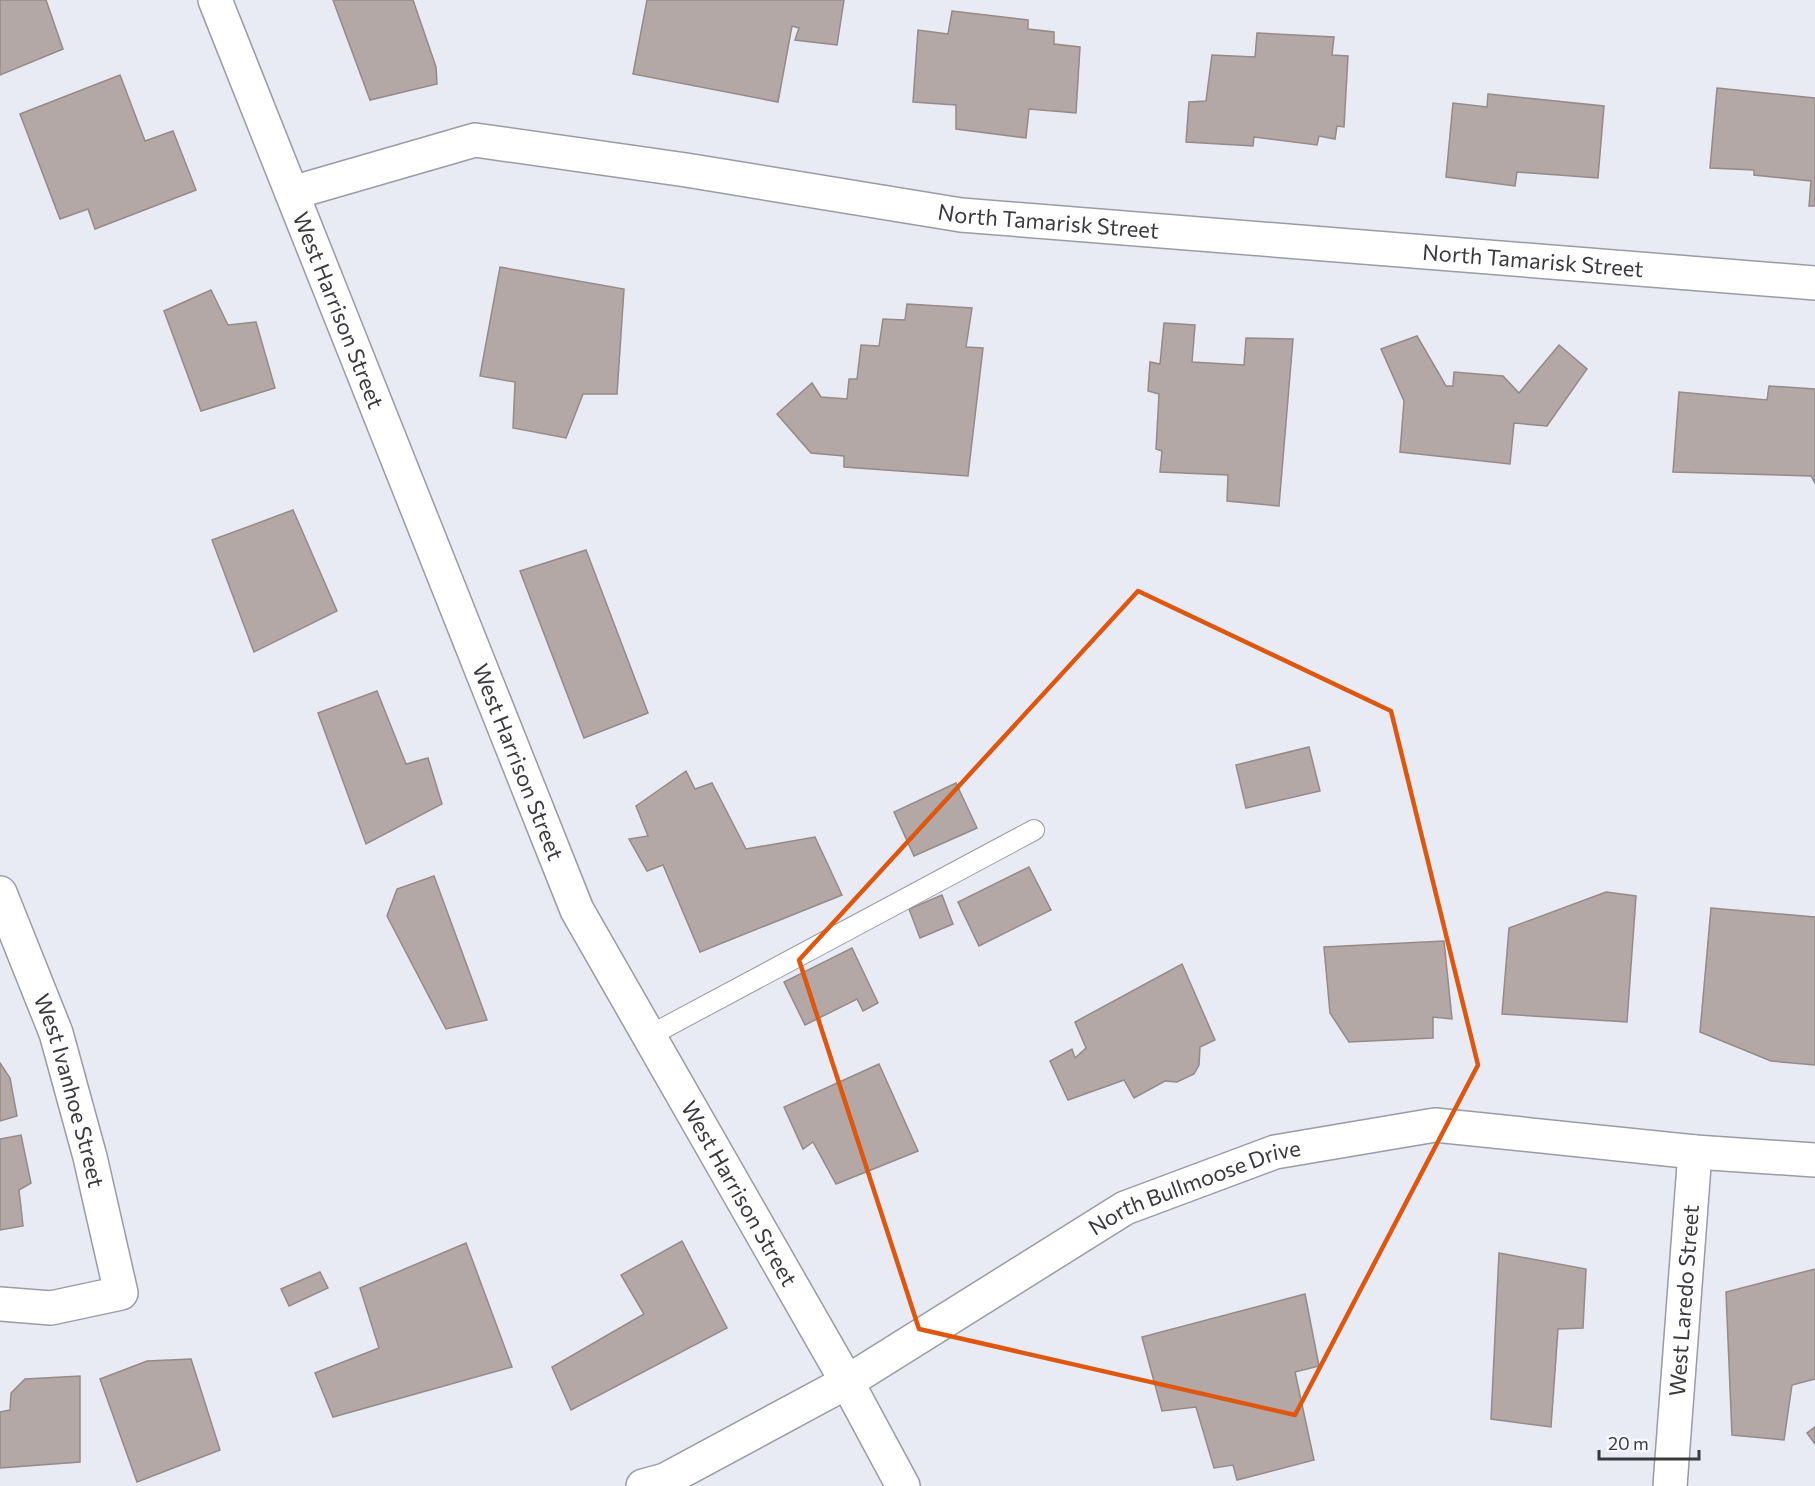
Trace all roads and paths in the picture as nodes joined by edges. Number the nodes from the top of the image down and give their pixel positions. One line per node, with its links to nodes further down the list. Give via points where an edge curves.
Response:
1 (215, 0): 2 (street, West Harrison Street)
2 (292, 193): 3 (street, North Tamarisk Street, via 475,140 961,215); 6 (street, West Harrison Street, via 577,910)
3 (1815, 283)
4 (1034, 830): 6 (lane)
5 (0, 893): 9 (street, West Ivanhoe Street, via 56,1033 121,1293 51,1308)
6 (649, 1035): 10 (street, West Harrison Street)
7 (1695, 1152): 8 (street, North Bullmoose Drive); 10 (street, North Bullmoose Drive, via 1435,1125 1275,1152 1125,1208); 13 (street, West Laredo Street)
8 (1815, 1160)
9 (0, 1304)
10 (847, 1382): 11 (street, North Bullmoose Drive, via 665,1480); 12 (street, West Harrison Street)
11 (643, 1486)
12 (903, 1486)
13 (1670, 1486)

